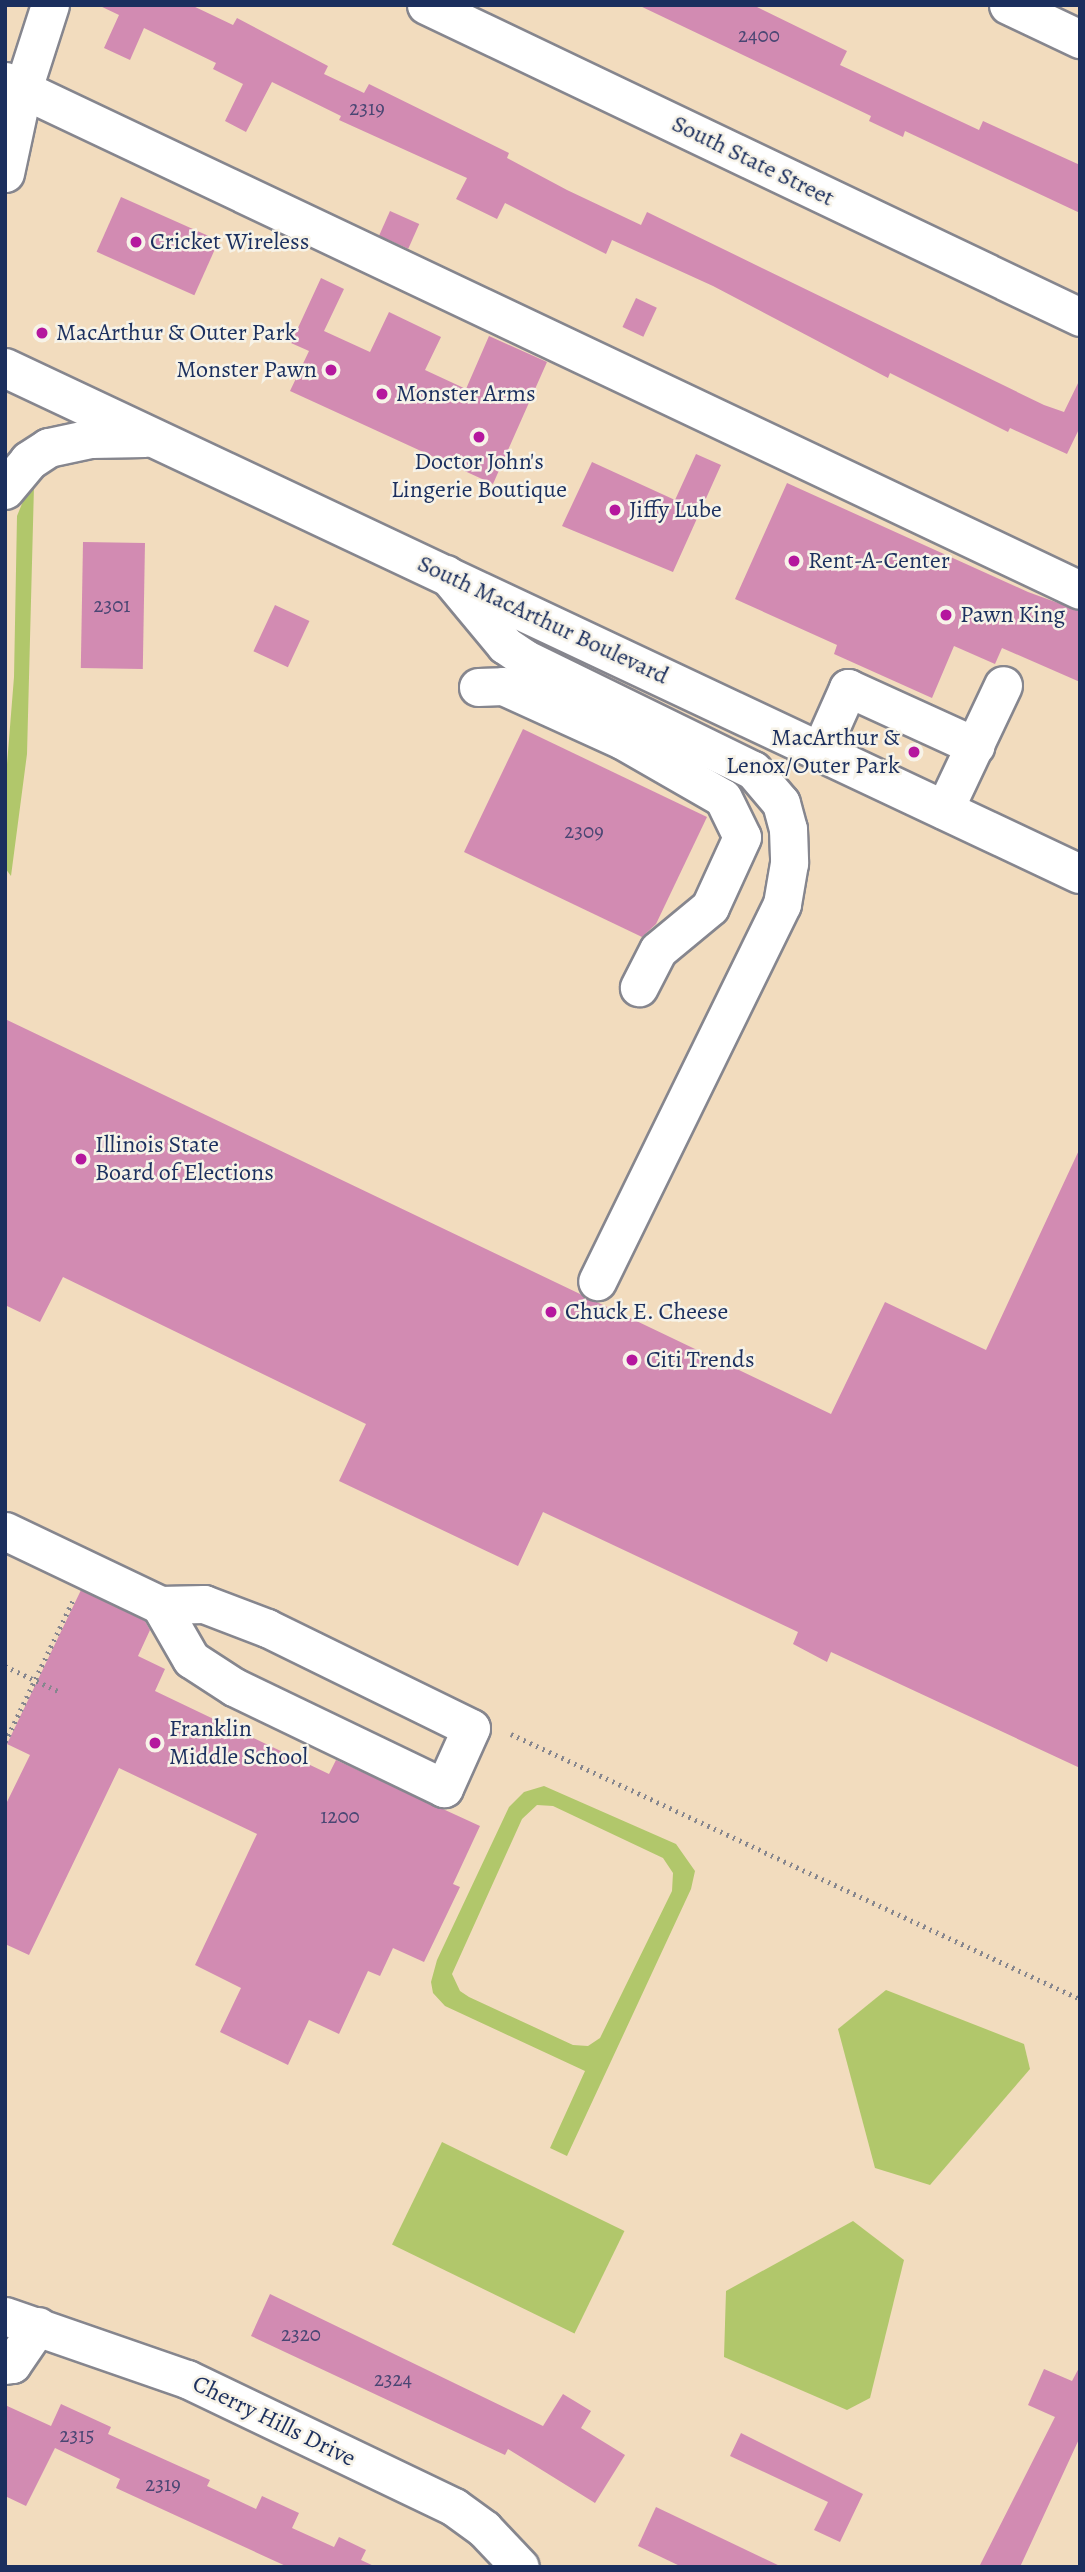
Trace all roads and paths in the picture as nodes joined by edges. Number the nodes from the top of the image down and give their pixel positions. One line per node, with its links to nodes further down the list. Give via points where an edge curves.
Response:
1 (50, 5): 5 (street)
2 (426, 5): 7 (street, South State Street)
3 (1008, 5): 4 (street)
4 (1080, 39)
5 (14, 85): 6 (street); 12 (street)
6 (5, 173)
7 (1080, 317)
8 (5, 368): 9 (main road, South MacArthur Boulevard)
9 (153, 437): 10 (main road, via 91,439 49,448 29,461); 11 (main road, South MacArthur Boulevard)
10 (5, 490)
11 (445, 573): 16 (main road, South MacArthur Boulevard); 20 (street, via 505,645 524,659 737,761 769,785 781,803 788,829 789,863 782,904)
12 (1080, 590)
13 (1003, 685): 15 (street)
14 (478, 687): 19 (street, via 503,687 610,735 723,799 742,837 710,907 658,950)
15 (975, 746): 16 (street, via 848,688); 17 (street)
16 (820, 751): 17 (main road, South MacArthur Boulevard)
17 (944, 810): 18 (main road, South MacArthur Boulevard)
18 (1080, 874)
19 (639, 987)
20 (597, 1281)
21 (5, 1531): 23 (street)
22 (81, 1585): 25 (path)
23 (160, 1605): 23 (street, via 191,1658 223,1680 444,1788 471,1728 267,1628 204,1604)
24 (5, 1666): 25 (path)
25 (35, 1680): 26 (path); 28 (path)
26 (60, 1692)
27 (511, 1734): 29 (path)
28 (5, 1742)
29 (1080, 1999)
30 (22, 2321): 31 (street, via 12,2364); 32 (street, Cherry Hills Drive, via 187,2379 454,2507 484,2529)
31 (5, 2365)
32 (520, 2567)

